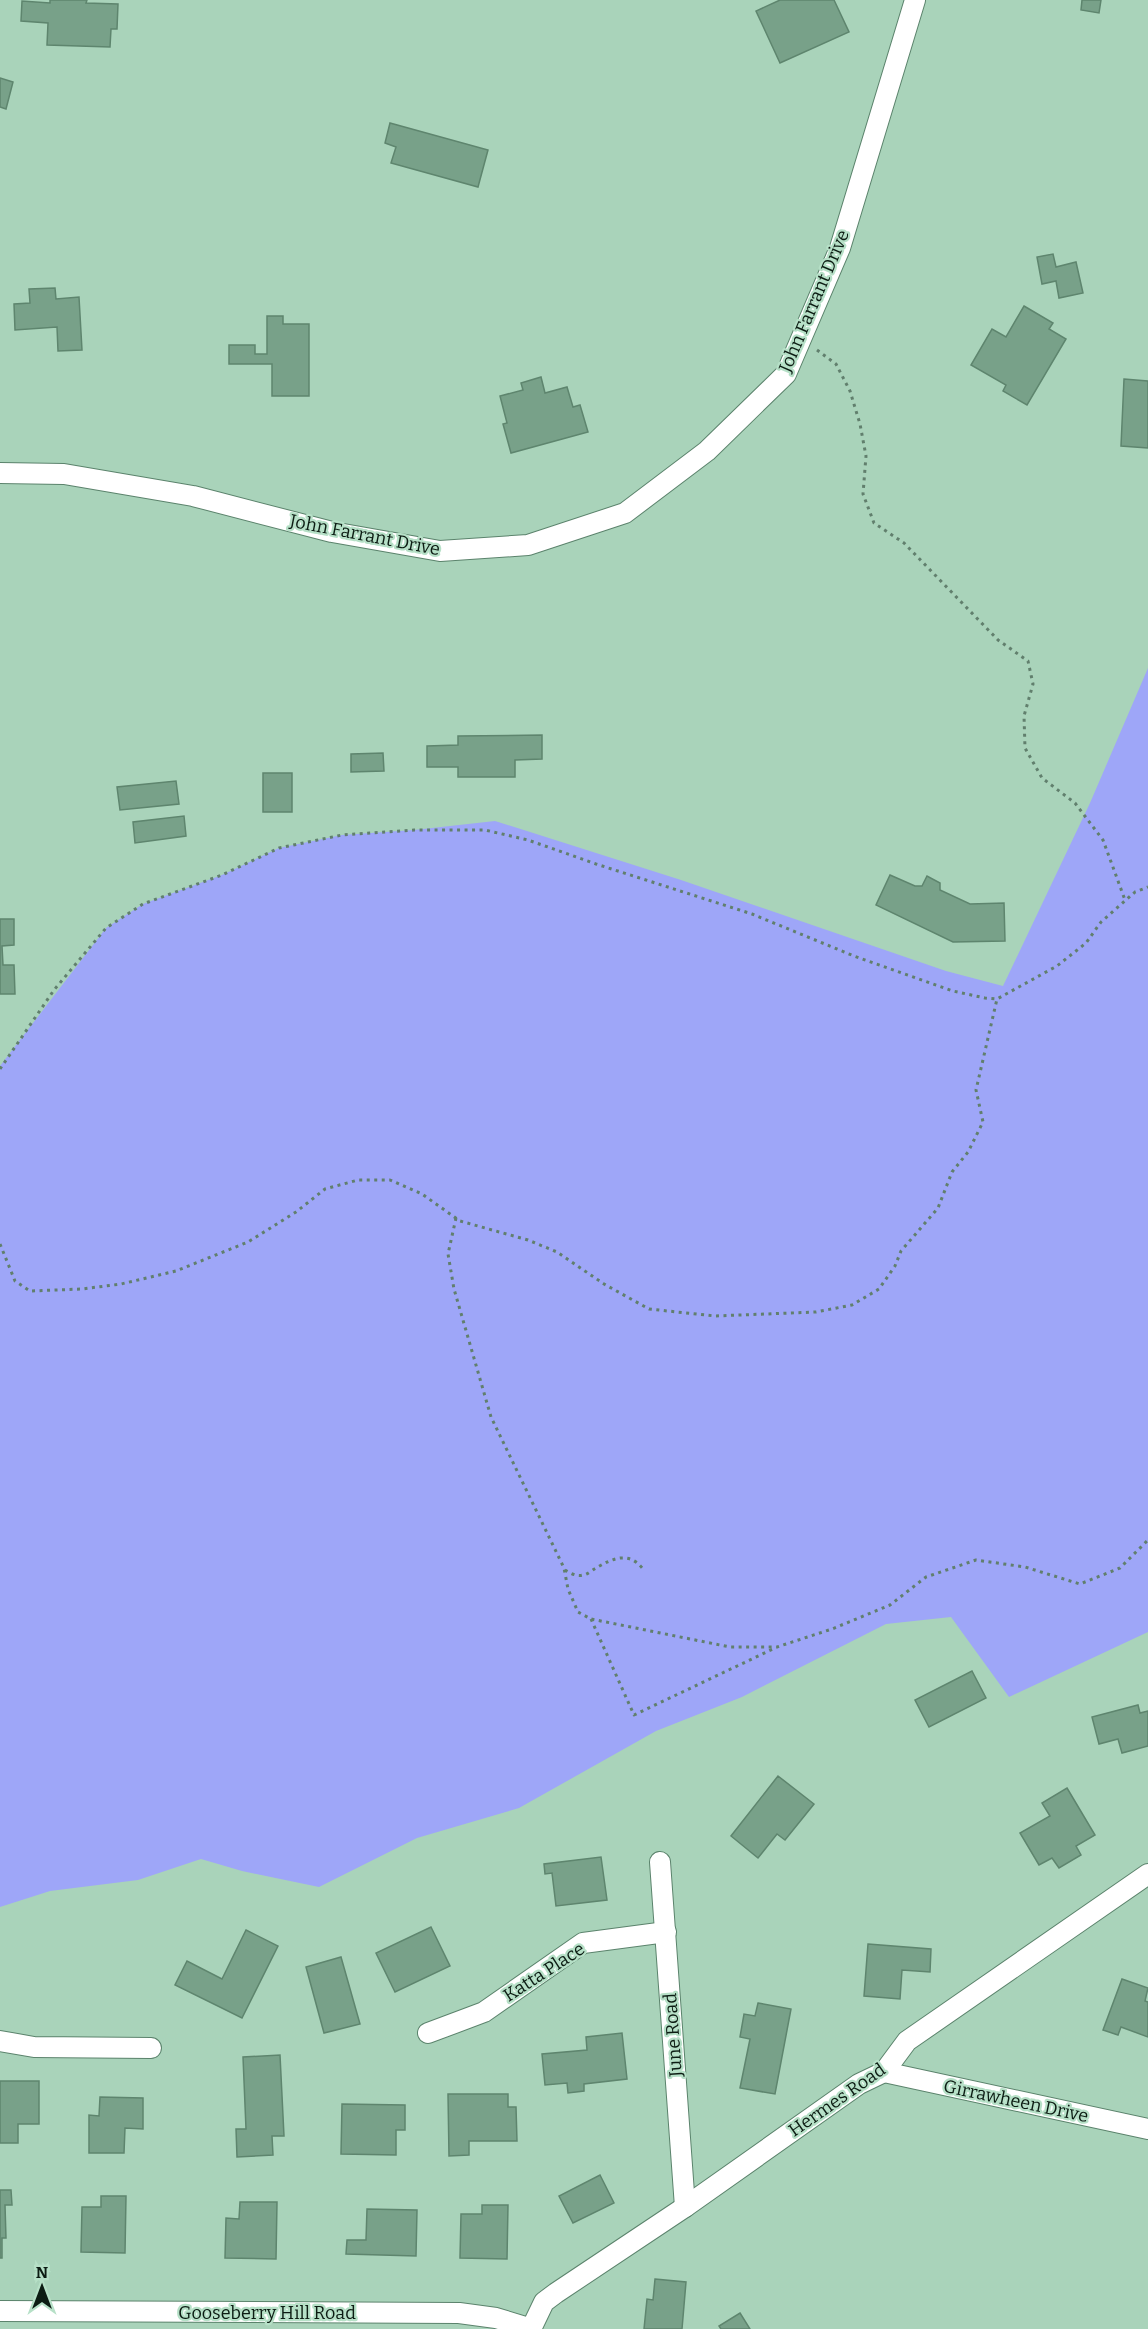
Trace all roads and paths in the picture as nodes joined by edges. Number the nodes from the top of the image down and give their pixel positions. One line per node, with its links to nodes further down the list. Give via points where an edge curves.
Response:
1 (915, 0): 2 (street, John Farrant Drive, via 840,248)
2 (802, 338): 3 (street, John Farrant Drive, via 786,374 698,458 625,513 528,545 440,551 332,532 193,496 64,474); 5 (path, via 836,364 850,391 866,456 863,494 874,523 904,543 998,640 1028,661 1033,684 1024,717 1025,748 1042,778 1075,803 1103,840)
3 (0, 473)
4 (1148, 887): 5 (path)
5 (1125, 900): 6 (path, via 1086,943)
6 (997, 999): 7 (path, via 953,991 752,914 528,840 486,830 342,835 279,848 222,875 143,904 106,928 54,990); 8 (path, via 976,1090 983,1122 968,1152 952,1172 938,1208 901,1251 879,1289 852,1305 816,1312 715,1316 649,1309 557,1252)
7 (0, 1069)
8 (456, 1218): 9 (path, via 422,1194 390,1180 358,1180 325,1189 248,1242 218,1255 176,1271 82,1289 30,1291 15,1281); 12 (path, via 448,1254 454,1289 491,1417)
9 (0, 1244)
10 (1148, 1540): 14 (path, via 1120,1569 1080,1584 1025,1567 976,1560 926,1577 890,1605)
11 (643, 1569): 12 (path, via 630,1558 612,1560 584,1576)
12 (565, 1570): 13 (path, via 578,1612)
13 (591, 1619): 14 (path, via 730,1647); 14 (path, via 634,1715)
14 (777, 1647)
15 (660, 1862): 17 (street, June Road)
16 (1148, 1874): 21 (street, Hermes Road, via 907,2041)
17 (666, 1932): 18 (street, Katta Place, via 583,1943 484,2012); 23 (street, June Road)
18 (428, 2033)
19 (0, 2041): 20 (street, via 34,2047)
20 (151, 2048)
21 (884, 2072): 22 (street, Girrawheen Drive); 23 (street, Hermes Road, via 859,2084)
22 (1148, 2129)
23 (685, 2207): 26 (street, Hermes Road, via 544,2302)
24 (0, 2312): 25 (street, Gooseberry Hill Road)
25 (21, 2321): 26 (street, Gooseberry Hill Road, via 459,2313 496,2318)
26 (531, 2329)

